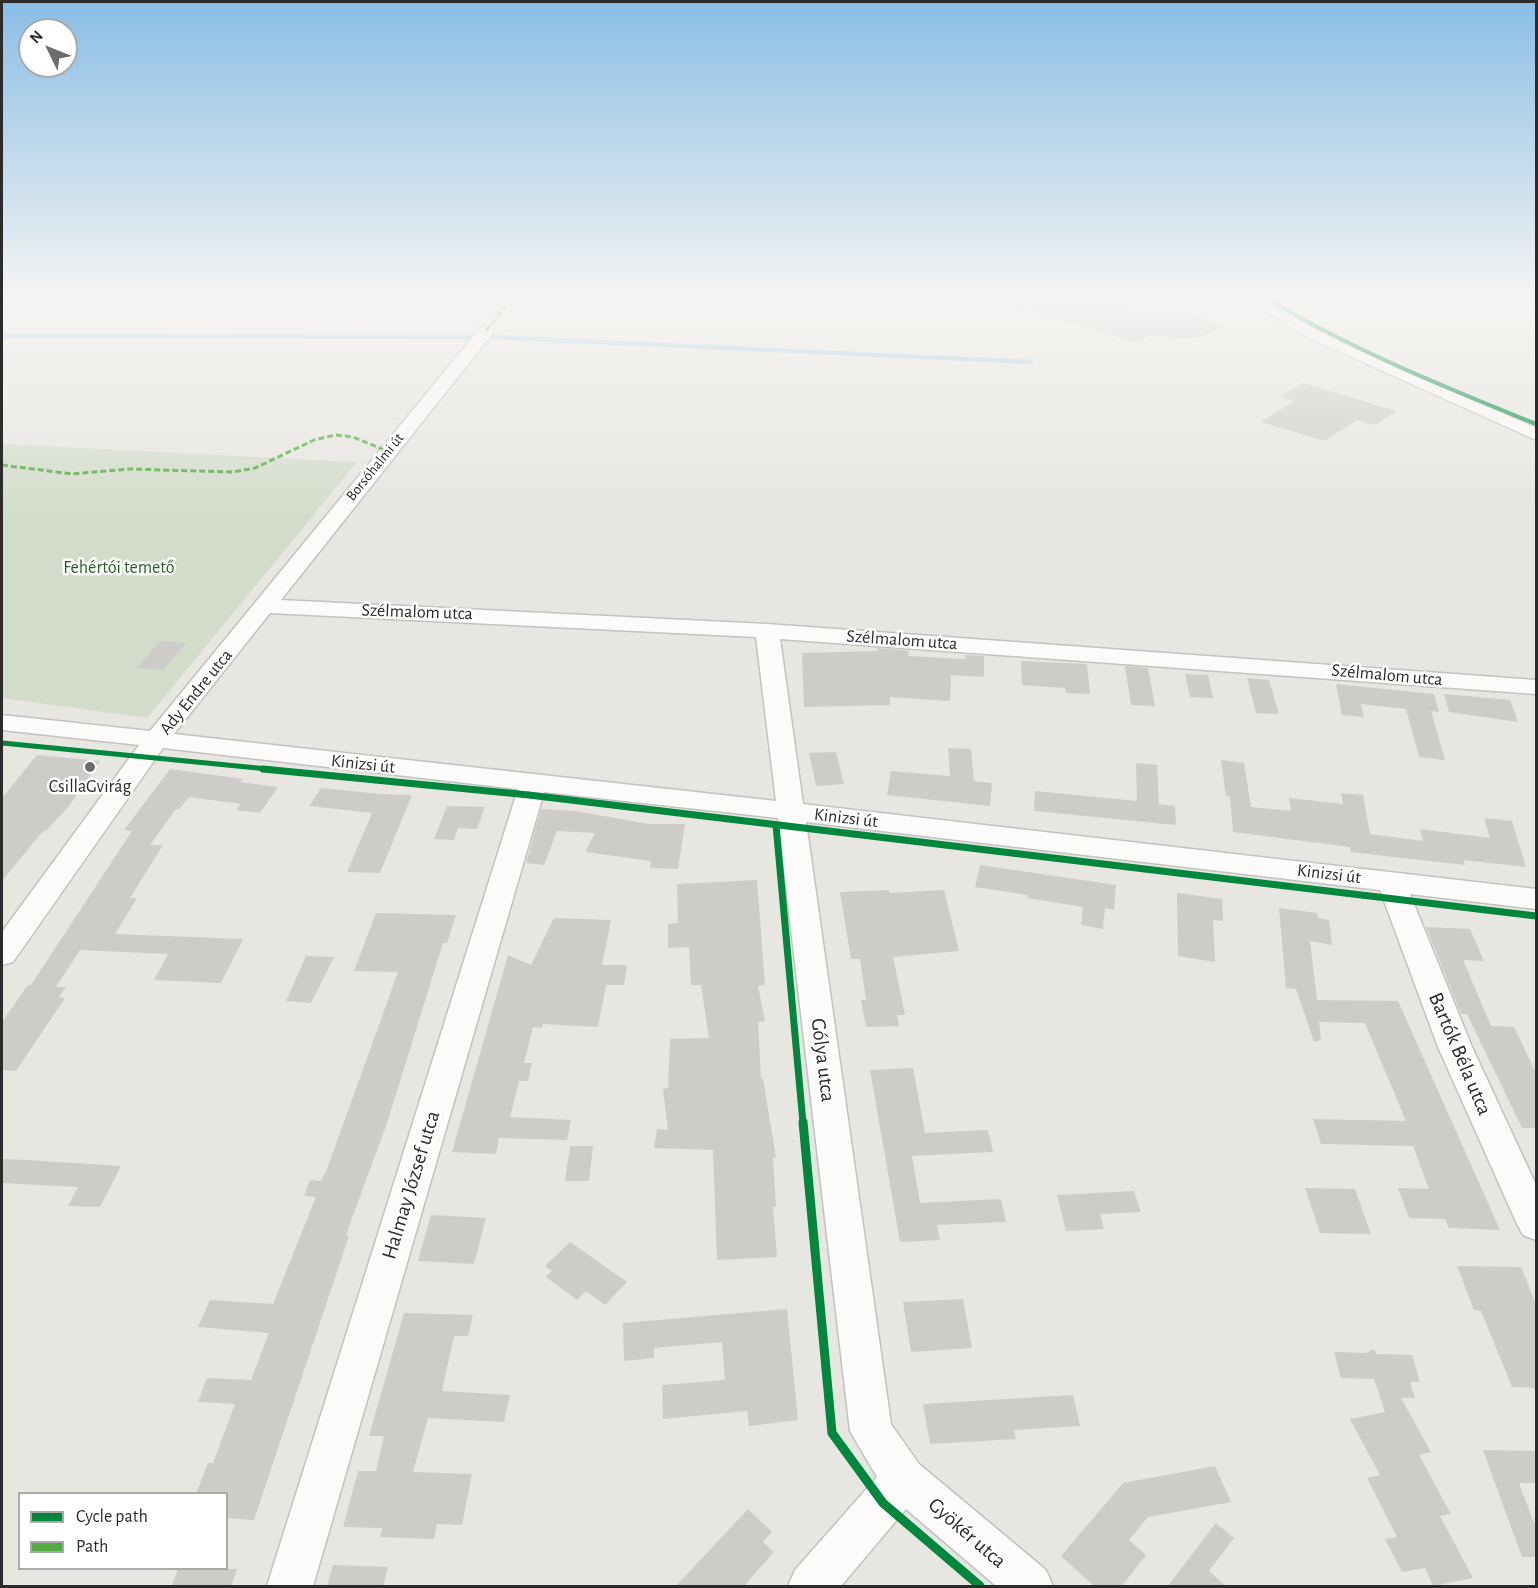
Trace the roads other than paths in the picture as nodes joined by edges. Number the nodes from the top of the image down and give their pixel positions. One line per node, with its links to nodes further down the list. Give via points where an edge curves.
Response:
1 (451, 373): 4 (street, Borsóhalmi út)
2 (1399, 373): 3 (street)
3 (1536, 435)
4 (267, 606): 5 (street, Szélmalom utca); 8 (street, Ady Endre utca)
5 (767, 631): 6 (street, Szélmalom utca); 10 (street, Gólya utca)
6 (1536, 687)
7 (2, 722): 8 (street, Kinizsi út)
8 (155, 741): 9 (street, Kinizsi út); 13 (street, Ady Endre utca)
9 (532, 783): 10 (street, Kinizsi út); 16 (street, Halmay József utca)
10 (789, 811): 11 (street, Kinizsi út); 15 (street, Gólya utca, via 871,1431)
11 (1391, 882): 12 (street, Kinizsi út); 14 (street, Bartók Béla utca, via 1455,1047)
12 (1536, 900)
13 (2, 954)
14 (1536, 1224)
15 (904, 1479): 17 (street); 18 (street, Gyökér utca)
16 (290, 1587)
17 (811, 1587)
18 (1030, 1587)

